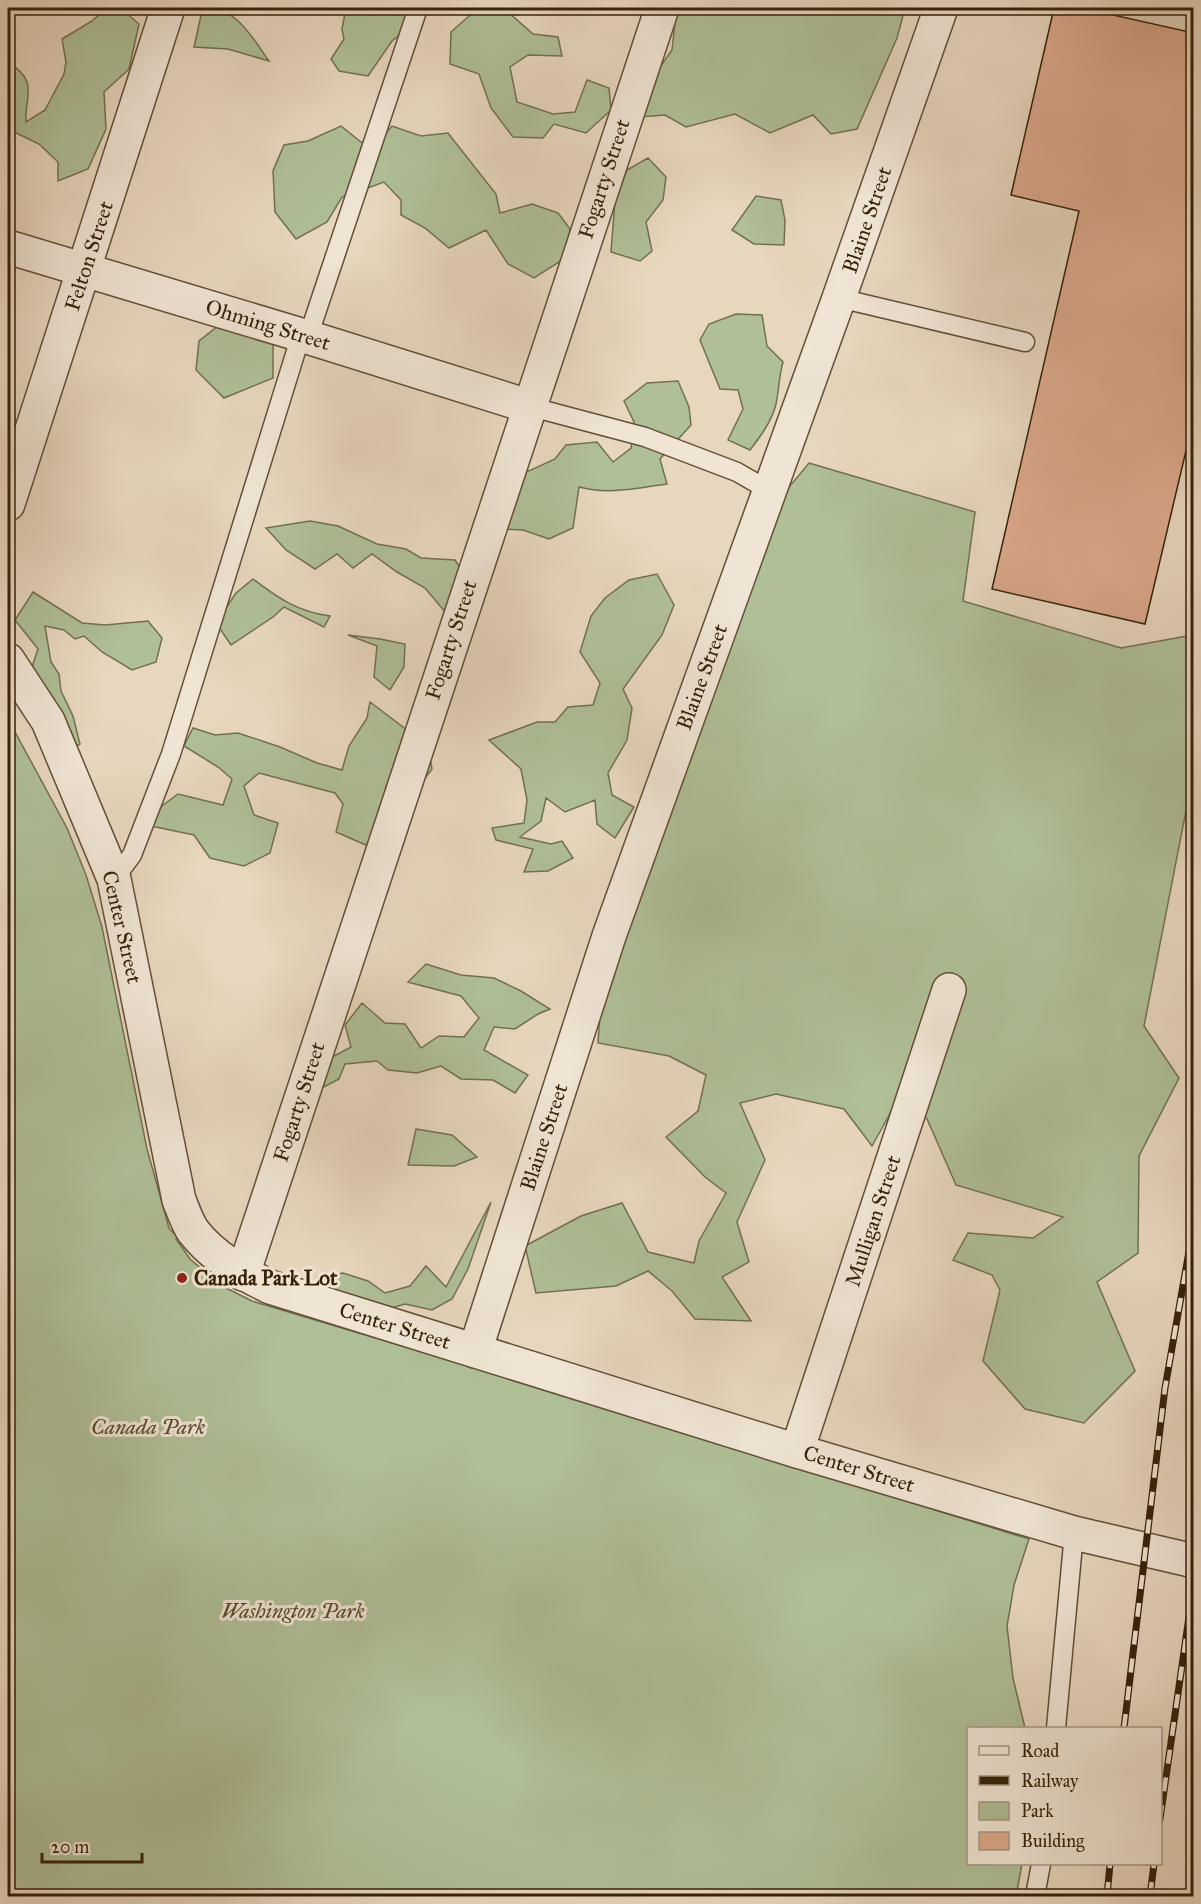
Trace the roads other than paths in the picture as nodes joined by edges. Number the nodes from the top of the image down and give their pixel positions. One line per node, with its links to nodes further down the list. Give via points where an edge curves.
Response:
1 (168, 8): 6 (street, Felton Street)
2 (418, 8): 8 (lane)
3 (662, 8): 10 (street, Fogarty Street)
4 (941, 8): 7 (street, Blaine Street)
5 (8, 247): 6 (street, Ohming Street)
6 (85, 269): 8 (street, Ohming Street); 12 (street, Felton Street)
7 (840, 298): 9 (lane); 11 (street, Blaine Street)
8 (305, 336): 10 (street, Ohming Street); 14 (lane, via 171,754 132,855)
9 (1025, 342)
10 (528, 406): 11 (lane, via 645,437 736,472); 16 (street, Fogarty Street)
11 (770, 491): 17 (street, Blaine Street, via 609,936)
12 (8, 504)
13 (8, 660): 14 (street, Center Street, via 48,721)
14 (114, 879): 16 (street, Center Street, via 178,1200 193,1230 218,1256)
15 (949, 990): 18 (street, Mulligan Street)
16 (243, 1274): 17 (street, Center Street, via 270,1287)
17 (475, 1351): 18 (street, Center Street)
18 (797, 1451): 19 (street, Center Street)
19 (1074, 1533): 20 (street, Center Street); 21 (lane)
20 (1194, 1561)
21 (1056, 1727)
22 (1041, 1865): 23 (lane)
23 (1035, 1896)

